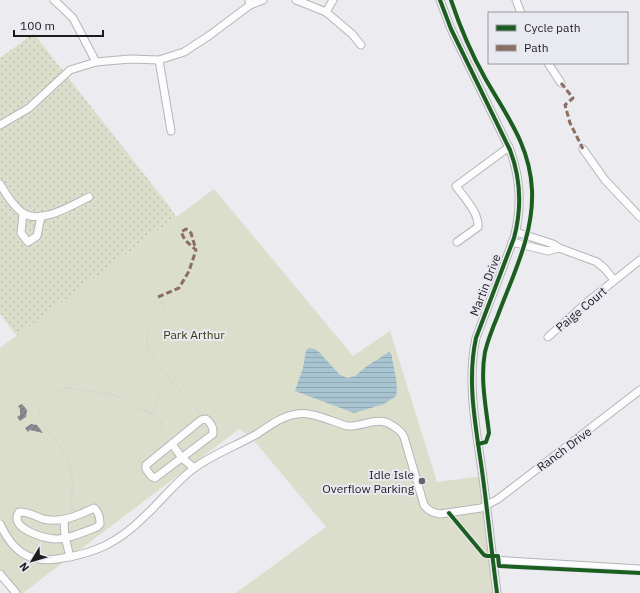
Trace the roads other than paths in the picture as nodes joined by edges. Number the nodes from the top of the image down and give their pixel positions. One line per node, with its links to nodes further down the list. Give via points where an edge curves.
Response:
1 (54, 0): 12 (street, via 73,18)
2 (263, 0): 7 (street)
3 (296, 0): 8 (street)
4 (333, 0): 8 (street)
5 (440, 0): 17 (street, Martin Drive, via 451,29)
6 (516, 0): 9 (street)
7 (250, 2): 11 (street, via 210,35 184,52)
8 (326, 12): 10 (street)
9 (521, 12)
10 (361, 45)
11 (159, 60): 12 (street); 16 (street)
12 (96, 62): 15 (street, via 70,70 29,108)
13 (549, 64): 14 (street)
14 (562, 83)
15 (0, 125)
16 (171, 131)
17 (509, 147): 24 (street, Martin Drive, via 520,187 520,211); 25 (street, via 456,186 478,221 478,227)
18 (583, 149): 23 (street, via 605,180)
19 (0, 184): 21 (street, via 9,199)
20 (89, 197): 22 (street)
21 (22, 212): 22 (street, via 32,217); 22 (street, via 21,233 28,242 37,236)
22 (41, 216)
23 (640, 217)
24 (516, 232): 26 (street, Martin Drive); 27 (street)
25 (457, 242)
26 (512, 242): 27 (street, via 548,250); 35 (street, Martin Drive, via 482,320 472,356 472,385)
27 (559, 248): 29 (street, via 597,262)
28 (640, 260): 29 (street, Paige Court)
29 (614, 280): 30 (street, Paige Court)
30 (548, 337)
31 (640, 390): 35 (street, Ranch Drive)
32 (172, 444): 33 (street); 33 (street, via 146,465 148,473 155,478); 33 (street, via 201,420 206,419 211,423 213,434)
33 (182, 458): 34 (street)
34 (194, 468): 35 (street, via 272,424 297,414 308,414 347,426 381,420 402,433 427,509 440,514); 39 (street, via 126,533 106,546 87,554)
35 (487, 506): 40 (street, Martin Drive)
36 (64, 520): 38 (street); 38 (street, via 94,508 100,518 97,527); 38 (street, via 54,521 23,511 16,515 19,526 38,536 55,539)
37 (0, 524): 39 (street, via 10,544 19,551 34,558 47,560)
38 (65, 537): 39 (street)
39 (70, 557)
40 (493, 560): 41 (street); 44 (street, Martin Drive)
41 (640, 570)
42 (0, 574): 43 (street)
43 (16, 593)
44 (497, 593)

